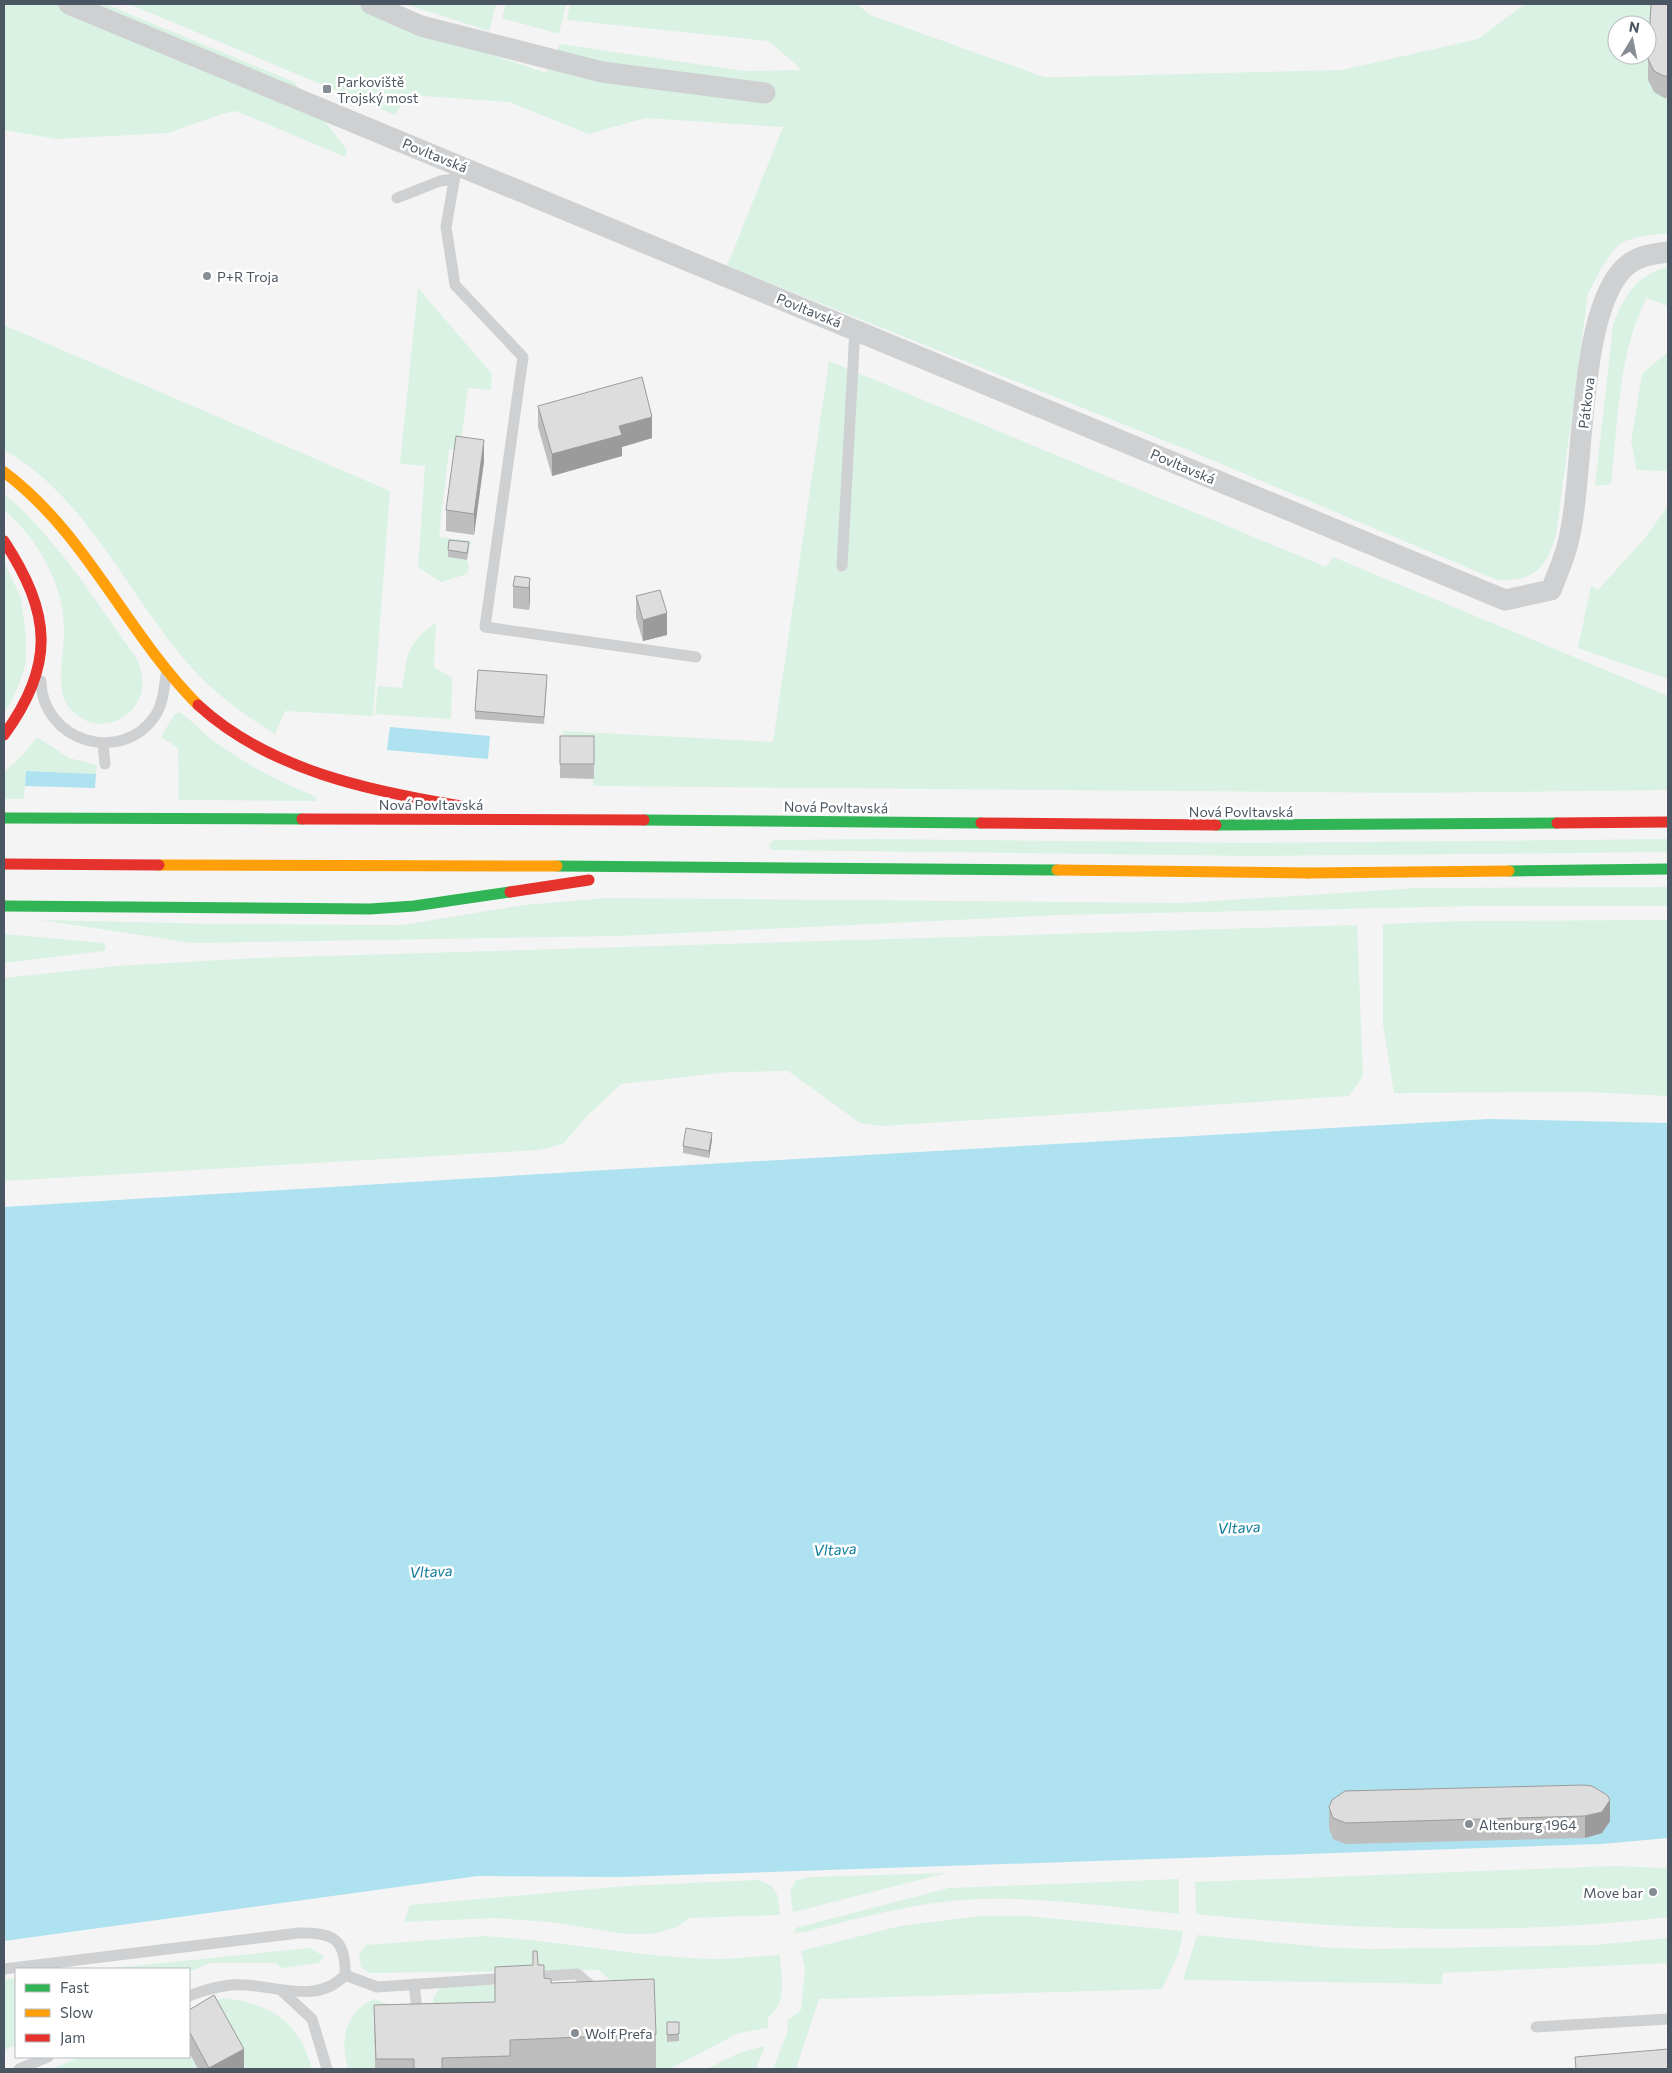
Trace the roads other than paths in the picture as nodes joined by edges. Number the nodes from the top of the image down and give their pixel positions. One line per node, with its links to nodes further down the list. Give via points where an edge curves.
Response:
1 (69, 4): 4 (street, Povltavská)
2 (371, 4): 3 (street, via 421,26 602,72)
3 (765, 93)
4 (456, 172): 5 (lane); 7 (street, Povltavská); 13 (lane, via 446,227 456,285 523,357 486,627)
5 (397, 198)
6 (1668, 252): 11 (street, Pátkova, via 1634,260 1622,270 1607,293 1594,336 1568,543)
7 (855, 330): 10 (lane); 11 (street, Povltavská, via 1505,600)
8 (4, 472): 14 (main road, via 52,513)
9 (4, 541): 12 (main road, via 20,562 34,592 42,626)
10 (842, 566)
11 (1551, 590)
12 (41, 654): 15 (main road, via 25,705); 16 (lane, via 41,689 49,711 62,728 82,739)
13 (696, 657)
14 (166, 671): 16 (lane, via 163,699 156,716 127,740); 19 (main road, via 195,703 222,724 253,744 318,774 392,795)
15 (4, 735)
16 (103, 744): 17 (lane)
17 (105, 764)
18 (4, 818): 19 (main road, Nová Povltavská)
19 (541, 820): 20 (main road, Nová Povltavská, via 1339,826)
20 (1668, 822)
21 (4, 864): 22 (main road)
22 (670, 868): 23 (main road, via 1307,873); 24 (main road, via 465,899 370,909)
23 (1668, 869)
24 (4, 906)
25 (4, 1969): 26 (lane, via 317,1932 341,1944 346,1960)
26 (345, 1975): 27 (lane, via 378,1987); 28 (lane, via 338,1983 319,1990)
27 (414, 1984): 30 (lane, via 577,1974); 33 (lane)
28 (282, 1991): 29 (lane, via 230,1985); 36 (lane, via 312,2019)
29 (190, 1996)
30 (607, 2000)
31 (1668, 2019): 32 (lane)
32 (1536, 2027)
33 (418, 2030)
34 (46, 2058): 35 (lane)
35 (19, 2069)
36 (327, 2069)

